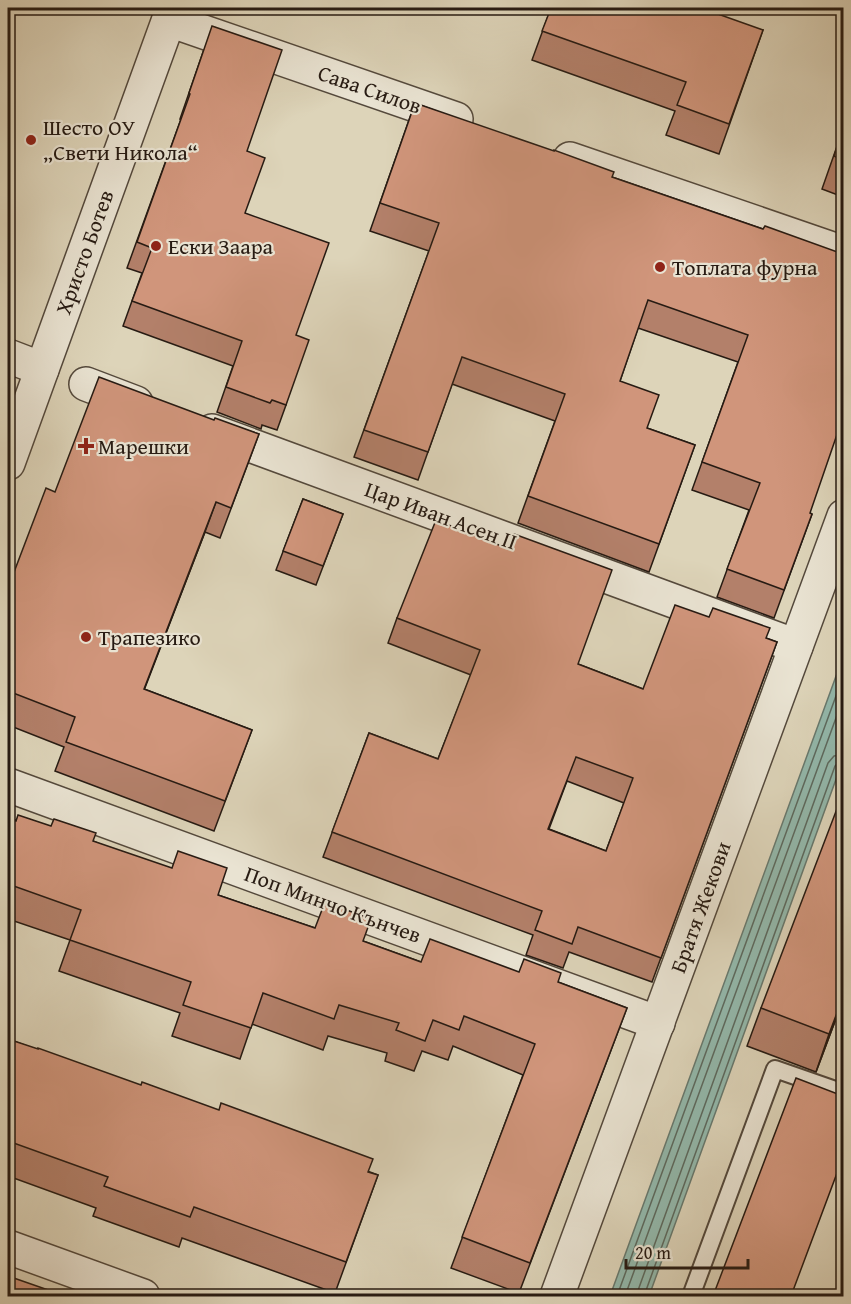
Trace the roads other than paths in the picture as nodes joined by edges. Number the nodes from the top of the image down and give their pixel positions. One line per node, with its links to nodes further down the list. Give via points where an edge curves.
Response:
1 (171, 14): 2 (street, Сава Силов); 6 (street, Христо Ботев)
2 (484, 129)
3 (540, 148): 4 (street)
4 (843, 253)
5 (8, 356): 6 (street)
6 (42, 369): 8 (street, Христо Ботев)
7 (86, 384): 10 (street, Цар Иван Асен II)
8 (8, 463)
9 (843, 516): 10 (street, Братя Жекови)
10 (796, 646): 12 (street, Братя Жекови)
11 (8, 785): 12 (street, Поп Минчо Кънчев)
12 (658, 1023): 16 (street, Братя Жекови)
13 (843, 1093): 17 (lane, via 775,1069)
14 (8, 1247): 15 (street)
15 (143, 1296)
16 (557, 1296)
17 (691, 1296)

